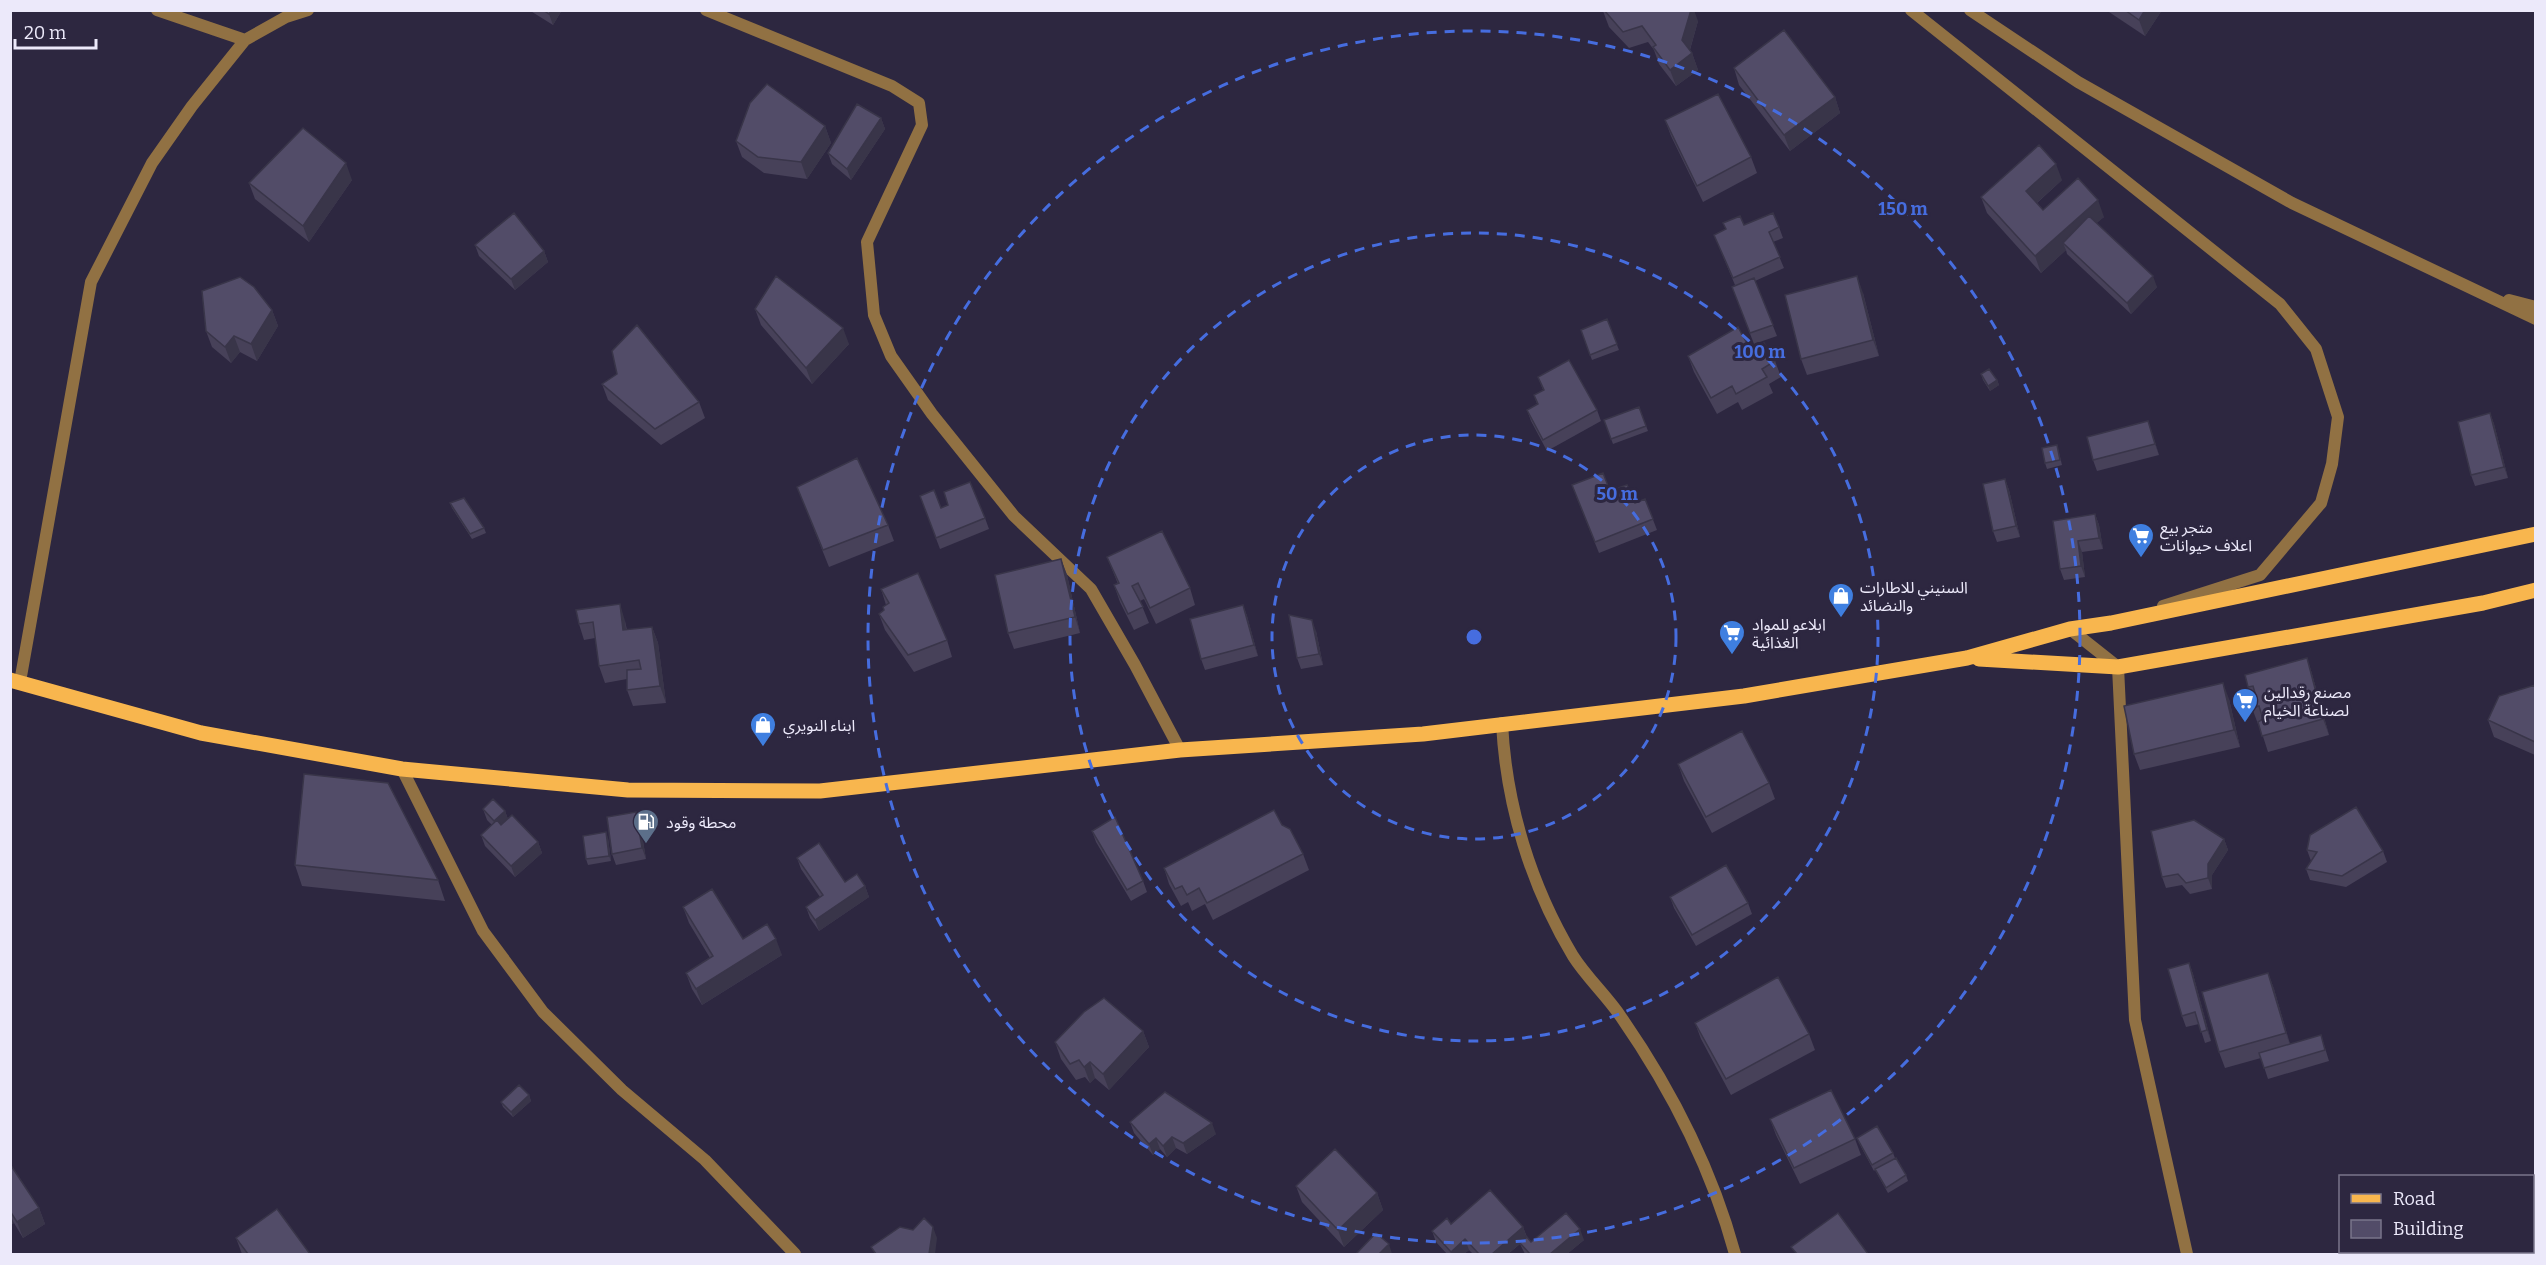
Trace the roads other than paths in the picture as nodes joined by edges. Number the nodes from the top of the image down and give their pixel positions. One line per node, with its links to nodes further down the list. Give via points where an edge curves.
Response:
1 (157, 10): 6 (street)
2 (308, 10): 6 (street, via 286,17)
3 (706, 10): 18 (street, via 892,86 920,103 922,125 867,242 874,315 891,356 940,423 1014,516 1091,589)
4 (1911, 10): 12 (street, via 2280,304 2316,349 2338,417 2332,464 2321,503 2260,574)
5 (1970, 10): 7 (street, via 2078,82 2292,203)
6 (245, 40): 16 (street, via 152,163 91,282)
7 (2491, 296): 8 (street); 9 (street)
8 (2535, 307)
9 (2535, 319)
10 (2535, 534): 12 (main road)
11 (2535, 590): 15 (main road, via 2483,603)
12 (2110, 623): 13 (main road)
13 (2070, 629): 14 (main road); 15 (street)
14 (1967, 658): 15 (main road); 17 (main road, via 1744,696)
15 (2118, 667): 22 (street, via 2135,1020)
16 (15, 681): 19 (main road, via 201,733)
17 (1502, 723): 18 (main road, via 1423,734); 21 (street, via 1504,765 1519,834 1545,899 1574,957 1621,1017 1676,1107 1721,1203)
18 (1180, 750): 19 (main road, via 820,791 628,790)
19 (402, 769): 20 (street, via 483,931 543,1012 622,1090 705,1160)
20 (795, 1254)
21 (1735, 1254)
22 (2187, 1254)

